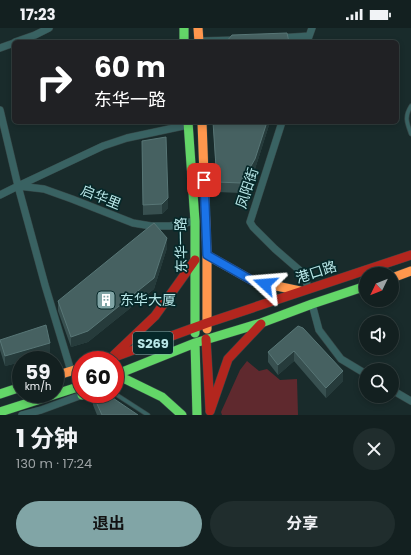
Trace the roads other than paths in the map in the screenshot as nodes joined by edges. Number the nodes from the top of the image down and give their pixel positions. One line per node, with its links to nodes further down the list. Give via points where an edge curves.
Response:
1 (48, 28): 8 (street)
2 (184, 28): 9 (main road)
3 (198, 28): 10 (main road)
4 (312, 28): 7 (street)
5 (270, 38): 7 (street)
6 (246, 39): 11 (street)
7 (308, 39)
8 (21, 40)
9 (184, 40)
10 (199, 40)
11 (230, 40)
12 (12, 43): 13 (street)
13 (0, 48)
14 (411, 106): 19 (lane, via 406,119)
15 (0, 110): 20 (street)
16 (188, 124): 20 (street, via 103,146); 22 (main road, 东华一路)
17 (202, 124): 23 (main road, 东华一路)
18 (281, 124): 30 (street, 凤阳街, via 250,222 275,249 305,275)
19 (411, 134)
20 (18, 186): 21 (street); 22 (street, 启华里, via 44,189 133,223 170,226); 38 (street, via 45,285)
21 (0, 195)
22 (195, 221): 25 (main road, 东华一路)
23 (207, 255): 30 (main road, via 253,281); 33 (main road, 东华一路)
24 (411, 255): 28 (main road, 港口路 / S269)
25 (195, 260): 35 (main road, 东华一路); 39 (main road, via 155,316)
26 (411, 271): 27 (main road)
27 (399, 275)
28 (349, 276): 30 (main road, 港口路 / S269); 31 (main road)
29 (359, 289): 31 (main road, S269)
30 (304, 290): 33 (main road, 港口路 / S269)
31 (353, 291): 32 (main road, S269)
32 (312, 304): 34 (main road, S269); 41 (street, via 319,330 341,359)
33 (207, 323): 35 (main road, S269); 36 (main road, 东华一路)
34 (261, 323): 36 (main road, S269); 55 (main road, via 228,359)
35 (195, 327): 37 (main road, 东华一路); 40 (main road, S269)
36 (206, 339): 37 (main road, S269); 55 (main road, 东华一路)
37 (195, 343): 42 (main road, S269); 59 (main road, 东华一路)
38 (58, 351)
39 (118, 351)
40 (124, 353)
41 (359, 370)
42 (124, 372)
43 (64, 377): 46 (main road)
44 (124, 379): 58 (main road, via 162,396)
45 (12, 390): 48 (main road)
46 (69, 390): 47 (main road); 53 (main road)
47 (72, 390)
48 (0, 394)
49 (399, 394): 52 (street)
50 (72, 397): 54 (street)
51 (124, 400): 57 (lane)
52 (411, 401)
53 (0, 412)
54 (42, 412): 56 (street)
55 (210, 413)
56 (22, 415)
57 (148, 415)
58 (182, 415)
59 (197, 415)

